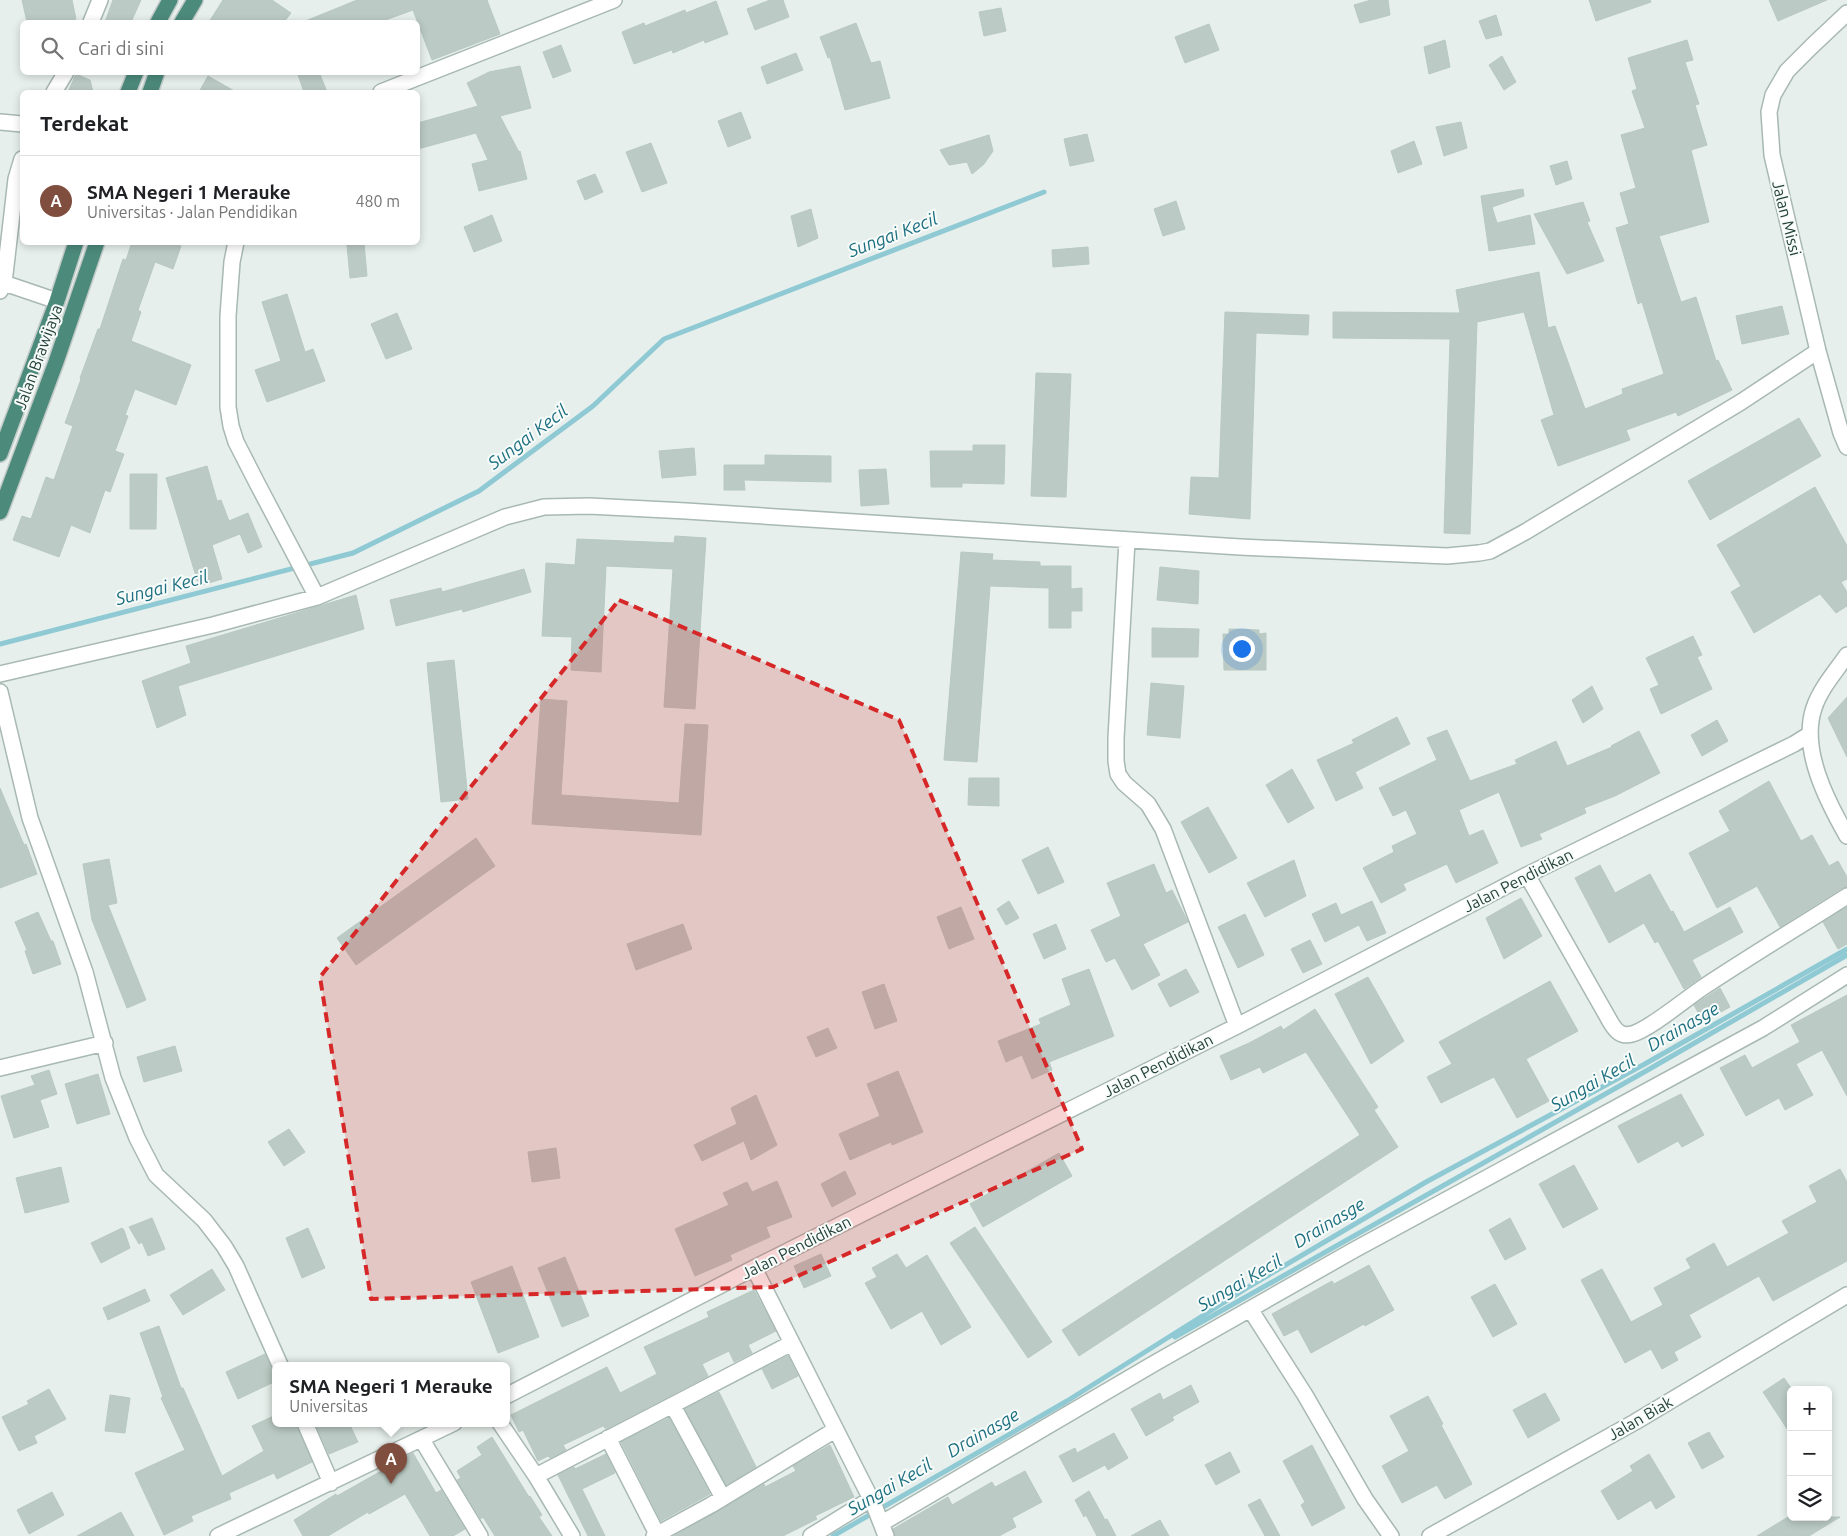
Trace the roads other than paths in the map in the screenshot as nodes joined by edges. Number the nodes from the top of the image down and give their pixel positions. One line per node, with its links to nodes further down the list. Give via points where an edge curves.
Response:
1 (100, 0): 6 (street)
2 (170, 0): 7 (highway)
3 (195, 0): 8 (highway)
4 (614, 0): 15 (street)
5 (1847, 13): 24 (street, Jalan Missi, via 1787,71 1773,95 1769,112 1772,154)
6 (92, 20)
7 (159, 20)
8 (183, 20)
9 (64, 75): 12 (street)
10 (135, 75): 13 (highway)
11 (156, 75): 14 (highway)
12 (55, 90)
13 (129, 90)
14 (151, 90)
15 (386, 90)
16 (0, 122): 17 (street)
17 (20, 124)
18 (20, 166): 22 (street)
19 (75, 245): 23 (highway, Jalan Brawijaya)
20 (96, 245): 27 (highway, Jalan Brawijaya)
21 (235, 245): 29 (street, via 228,316 231,426 236,442)
22 (2, 287): 23 (street)
23 (57, 301): 26 (highway, Jalan Brawijaya)
24 (1818, 351): 25 (street, Jalan Missi); 28 (street, via 1741,402 1490,550 1447,556)
25 (1847, 447)
26 (0, 454)
27 (0, 512)
28 (1127, 540): 29 (street, via 686,511 544,507 505,518); 38 (street, via 1116,738 1118,774 1148,804 1163,829)
29 (317, 597): 31 (street)
30 (1847, 655): 33 (street, via 1814,706)
31 (0, 674)
32 (0, 692): 39 (street, via 30,818 85,972)
33 (1810, 734): 34 (street, via 1821,781); 35 (street, Jalan Pendidikan)
34 (1847, 836)
35 (1527, 875): 36 (street, via 1610,1023 1625,1035 1646,1028 1704,986); 38 (street, Jalan Pendidikan)
36 (1847, 896)
37 (1847, 975): 43 (street, via 1763,1028)
38 (1237, 1026): 41 (street, Jalan Pendidikan)
39 (105, 1043): 40 (street); 45 (street, via 114,1078 137,1138 156,1175 204,1220 224,1246)
40 (0, 1068)
41 (754, 1268): 44 (street); 46 (street, Jalan Pendidikan)
42 (1847, 1295): 64 (street, Jalan Biak, via 1635,1422)
43 (1250, 1309): 57 (street); 63 (street, via 1305,1395 1365,1499)
44 (792, 1343): 47 (street); 51 (street)
45 (279, 1362)
46 (510, 1394)
47 (673, 1406): 52 (street); 56 (street)
48 (307, 1427): 55 (street)
49 (446, 1427): 53 (street)
50 (503, 1427): 54 (street)
51 (835, 1430): 56 (street); 57 (street)
52 (608, 1438): 54 (street); 58 (street)
53 (422, 1440): 55 (street); 60 (street)
54 (536, 1476): 61 (street)
55 (330, 1483): 59 (street)
56 (722, 1498): 58 (street)
57 (878, 1516): 62 (street)
58 (655, 1535)
59 (218, 1536)
60 (480, 1536)
61 (572, 1536)
62 (811, 1536)
63 (1391, 1536)
64 (1430, 1536)

